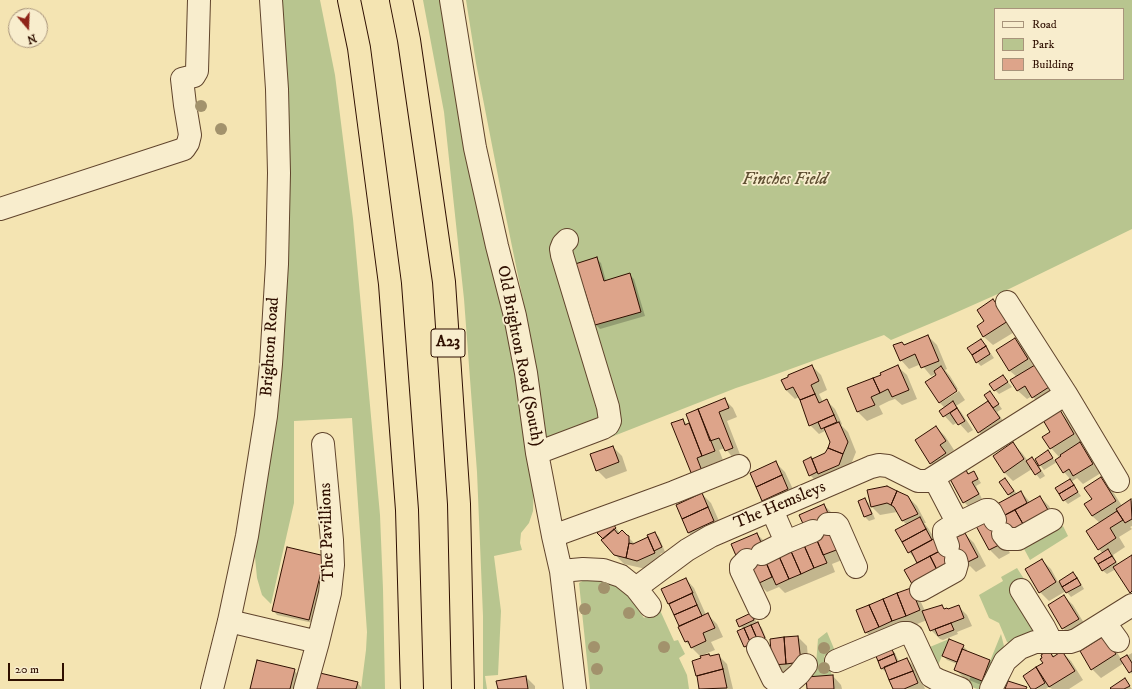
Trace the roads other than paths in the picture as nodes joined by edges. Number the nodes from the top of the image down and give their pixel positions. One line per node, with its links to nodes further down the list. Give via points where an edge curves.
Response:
1 (199, 0): 6 (street, via 197,71 194,76 182,79 190,135 184,149)
2 (270, 0): 28 (street, Brighton Road, via 277,89 279,173 271,364 266,416 247,536)
3 (349, 0): 39 (highway, via 359,48 390,284 407,510)
4 (401, 0): 40 (highway, A23, via 444,282 459,504)
5 (451, 0): 11 (street, Old Brighton Road (South), via 475,148 515,316)
6 (0, 209)
7 (567, 240): 11 (street, via 561,249 562,255 610,421 603,428)
8 (1007, 302): 9 (street)
9 (1066, 394): 13 (street, The Hemsleys); 14 (street)
10 (323, 444): 31 (street, The Pavillions, via 333,570)
11 (537, 453): 17 (street, Old Brighton Road (South))
12 (739, 466): 17 (street)
13 (934, 478): 15 (street, The Hemsleys, via 918,481 888,466 879,465); 18 (street)
14 (1118, 481)
15 (772, 510): 19 (street); 22 (street, The Hemsleys, via 699,543)
16 (1052, 520): 18 (street, via 1018,539 1007,540 989,510 982,511)
17 (553, 536): 21 (street, Old Brighton Road (South))
18 (955, 536): 23 (street, via 957,568)
19 (786, 542): 20 (street, via 836,524); 27 (street, via 741,566)
20 (856, 567)
21 (561, 571): 22 (street, via 603,570 621,576); 41 (street, Old Brighton Road (South))
22 (636, 588): 26 (street)
23 (921, 590)
24 (1021, 590): 32 (street, via 1044,627)
25 (1132, 605): 29 (street)
26 (650, 606)
27 (759, 608)
28 (229, 621): 31 (street); 37 (street, Brighton Road)
29 (1105, 623): 30 (street); 32 (street, via 1070,642)
30 (1118, 641)
31 (318, 642): 38 (street, The Pavillions)
32 (1049, 642): 43 (street, via 1030,644 1012,654 1005,661)
33 (758, 648): 36 (street, via 773,679)
34 (836, 661): 42 (street, via 908,633 912,635 934,678)
35 (806, 664): 36 (street)
36 (783, 688)
37 (212, 689)
38 (305, 689)
39 (412, 689)
40 (463, 689)
41 (575, 689)
42 (962, 689)
43 (991, 689)

